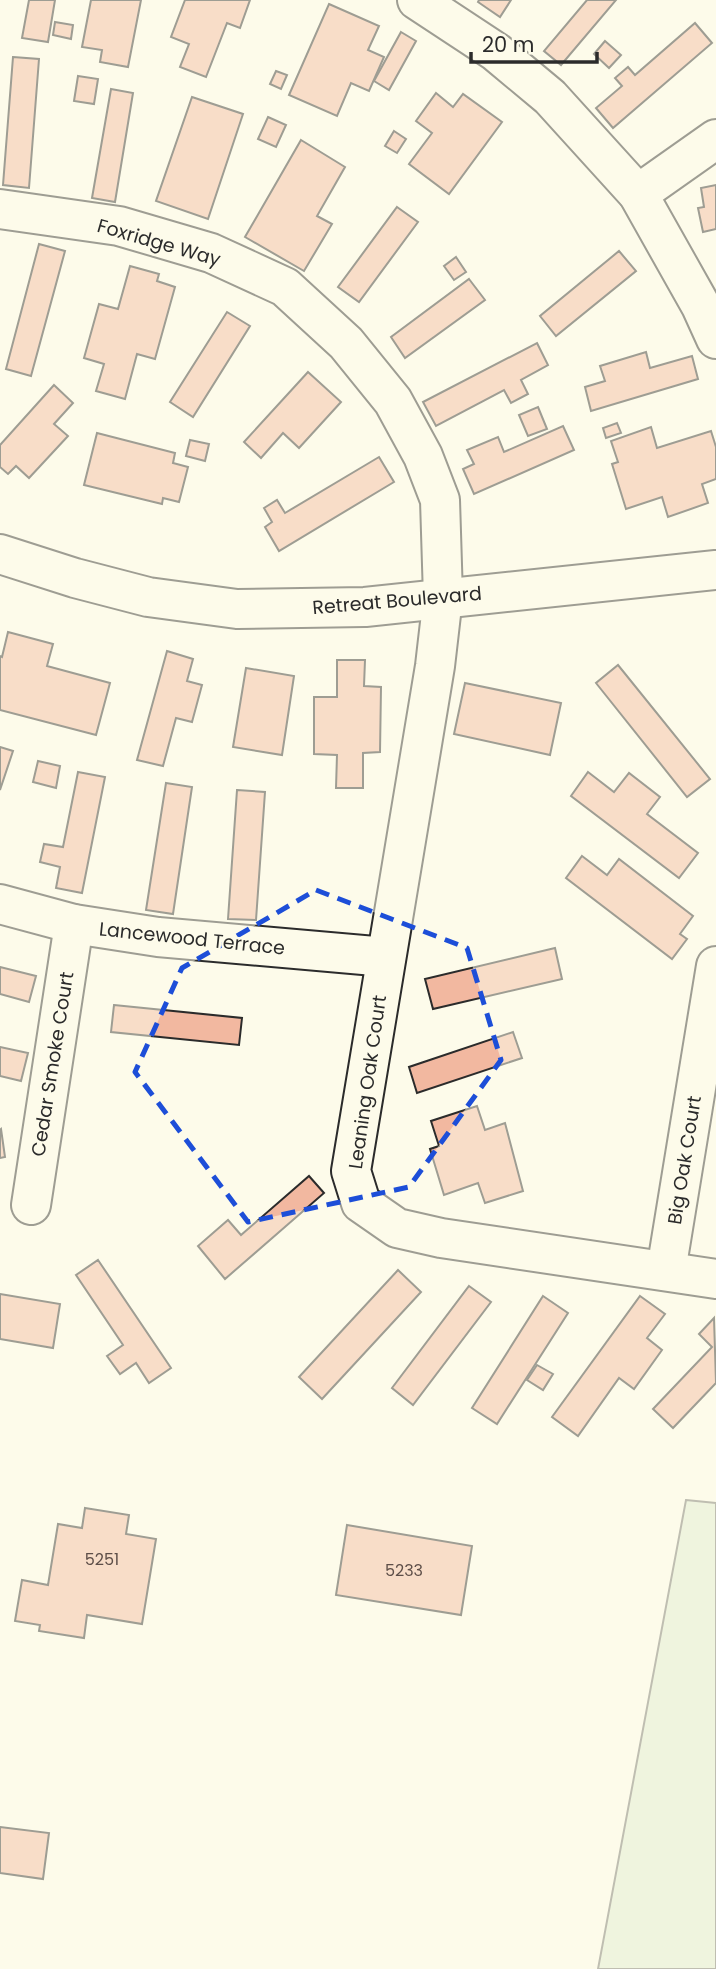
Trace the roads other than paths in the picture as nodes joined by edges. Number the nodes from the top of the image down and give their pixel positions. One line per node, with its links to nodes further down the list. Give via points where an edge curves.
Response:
1 (417, 0): 3 (street, via 496,52 550,97)
2 (716, 139): 3 (street)
3 (638, 194): 5 (street)
4 (0, 209): 8 (street, Foxridge Way, via 119,226 211,253 285,287 346,343 393,401 423,456 440,499)
5 (716, 339)
6 (0, 554): 8 (street, Retreat Boulevard, via 148,597 237,609 365,607)
7 (716, 570): 8 (street, Retreat Boulevard)
8 (443, 597): 11 (street, Leaning Oak Court)
9 (0, 904): 10 (street, Lancewood Terrace)
10 (74, 924): 11 (street, Lancewood Terrace, via 158,937); 13 (street, Cedar Smoke Court)
11 (386, 957): 14 (street, Leaning Oak Court, via 351,1171 362,1203 397,1228 440,1238)
12 (716, 965): 14 (street, Big Oak Court)
13 (31, 1205)
14 (666, 1271): 15 (street, Leaning Oak Court)
15 (716, 1279)

